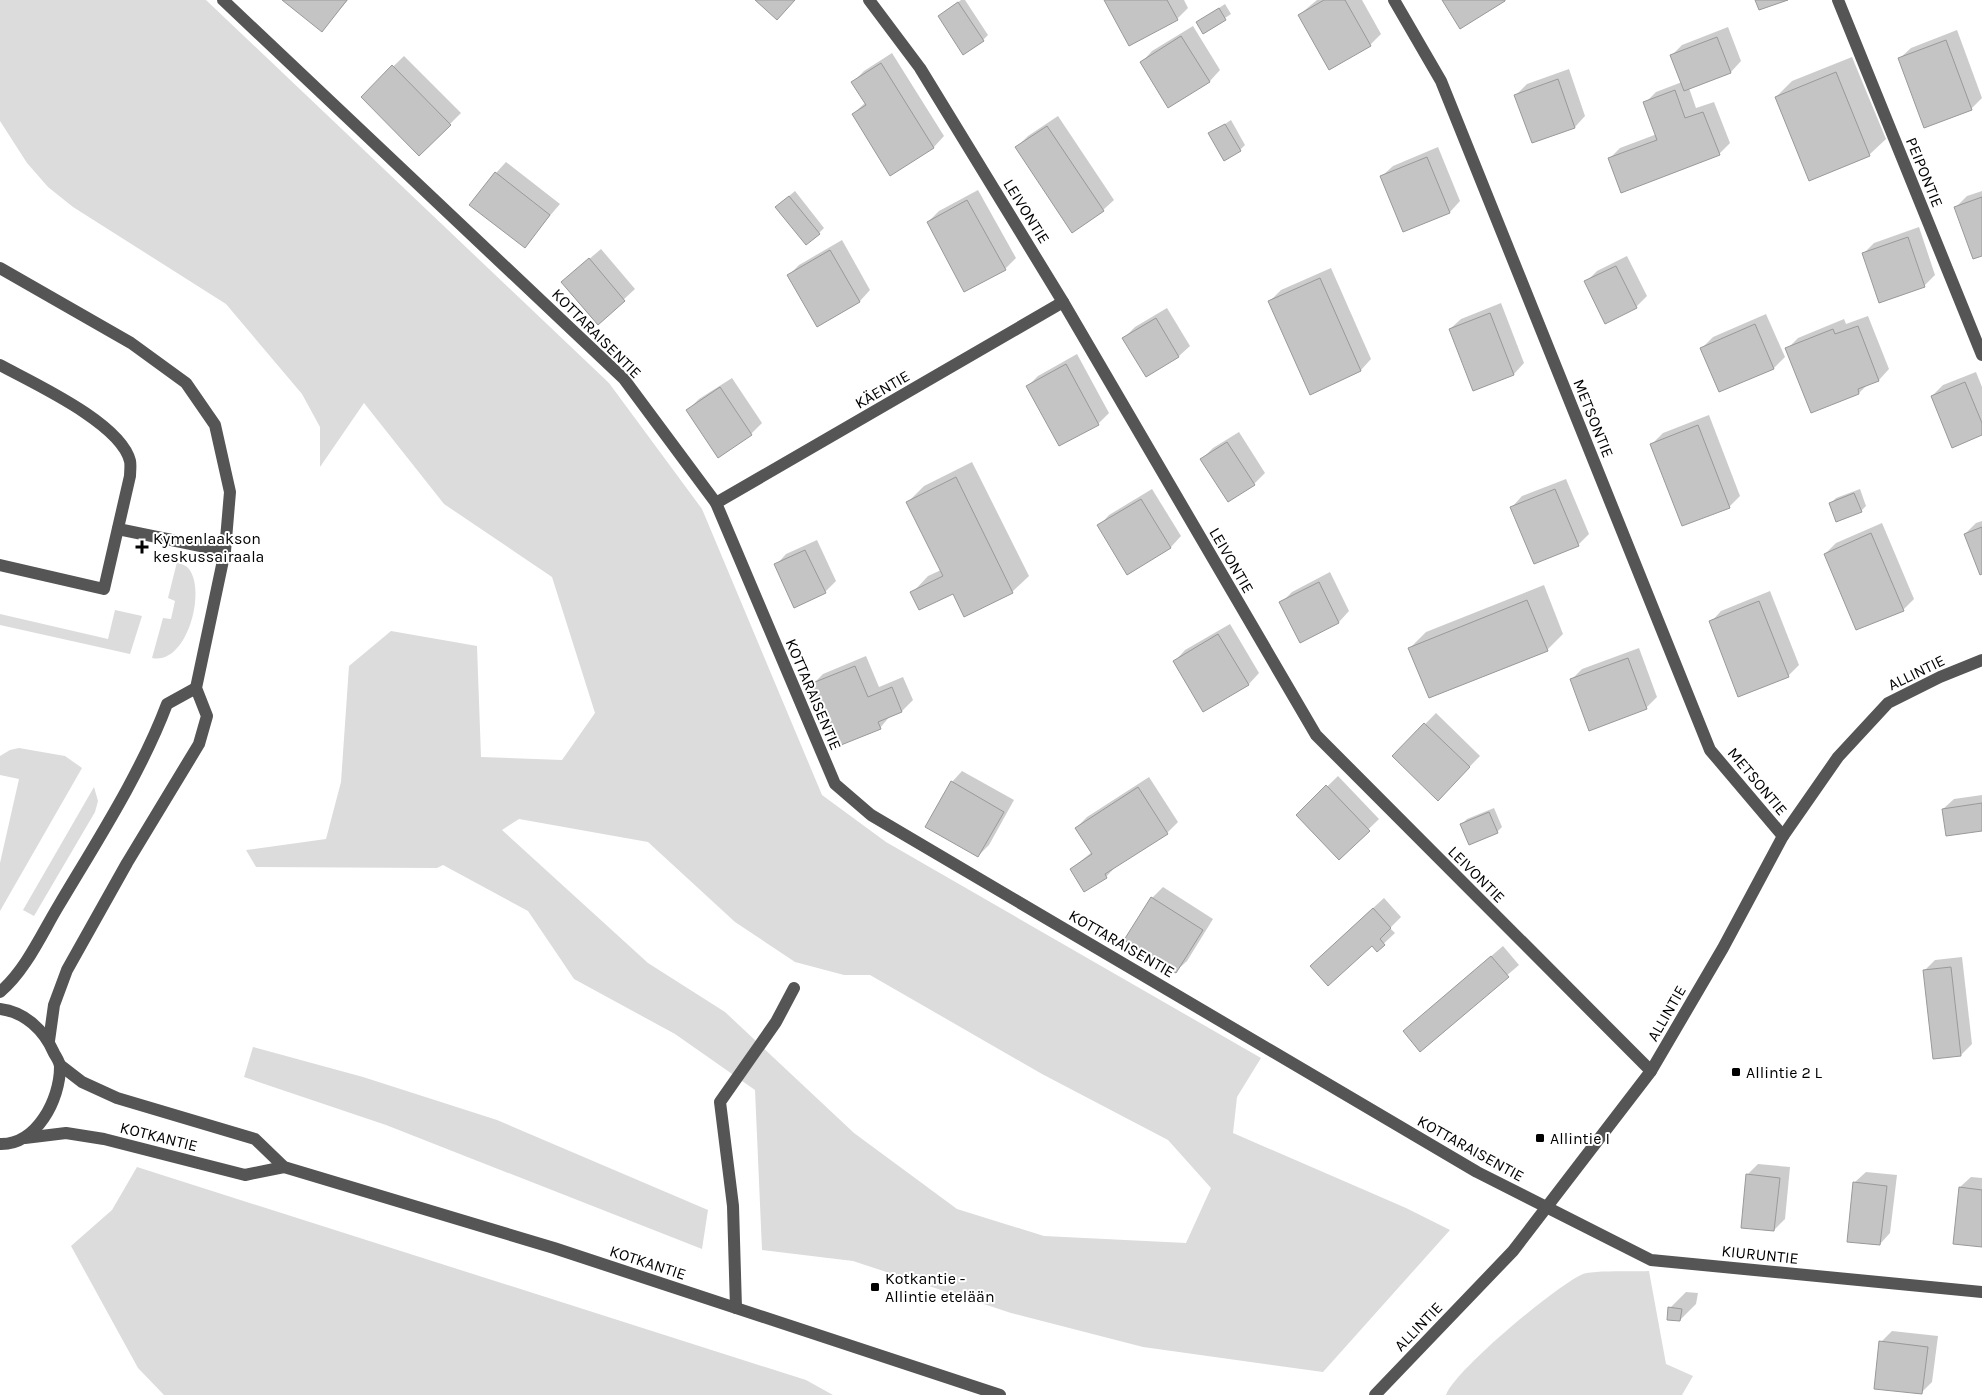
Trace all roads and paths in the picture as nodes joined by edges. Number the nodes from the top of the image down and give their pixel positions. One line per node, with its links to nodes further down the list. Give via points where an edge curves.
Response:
1 (223, 0): 9 (street, KOTTARAISENTIE, via 624,379)
2 (869, 0): 6 (street, LEIVONTIE, via 920,68)
3 (1394, 0): 15 (street, METSONTIE, via 1441,80 1710,750)
4 (1838, 0): 7 (street, PEIPONTIE)
5 (0, 268): 11 (street, via 131,343 186,383 215,425 230,492)
6 (1063, 302): 9 (street, KÄENTIE); 21 (street, LEIVONTIE, via 1316,735)
7 (1982, 355)
8 (0, 364): 10 (street, via 108,428 120,443 130,461 130,476)
9 (716, 503): 25 (street, KOTTARAISENTIE, via 835,784 871,815 1477,1172)
10 (118, 529): 11 (street); 12 (street, via 104,589)
11 (225, 551): 14 (street)
12 (0, 565)
13 (1982, 660): 15 (street, ALLINTIE, via 1888,703 1838,757)
14 (196, 688): 17 (street, via 167,704 158,730 94,846 32,952); 19 (street, via 207,716 199,744 67,970 54,1005)
15 (1783, 836): 21 (street, ALLINTIE, via 1723,948)
16 (794, 988): 27 (street, via 776,1022 720,1102 733,1206)
17 (0, 992)
18 (0, 1009): 19 (street, via 10,1010 30,1020)
19 (49, 1041): 20 (street)
20 (60, 1065): 22 (street, via 56,1093 48,1112); 24 (street, KOTKANTIE, via 82,1082 117,1098 256,1140)
21 (1651, 1071): 25 (street, ALLINTIE)
22 (25, 1138): 23 (street, KOTKANTIE); 24 (street, KOTKANTIE, via 66,1133 104,1139 245,1175)
23 (3, 1147)
24 (284, 1167): 27 (street, KOTKANTIE, via 554,1248)
25 (1547, 1207): 26 (street, KIURUNTIE, via 1651,1260); 29 (street, ALLINTIE, via 1514,1250)
26 (1982, 1292)
27 (736, 1308): 28 (street, KOTKANTIE)
28 (1000, 1395)
29 (1375, 1395)

